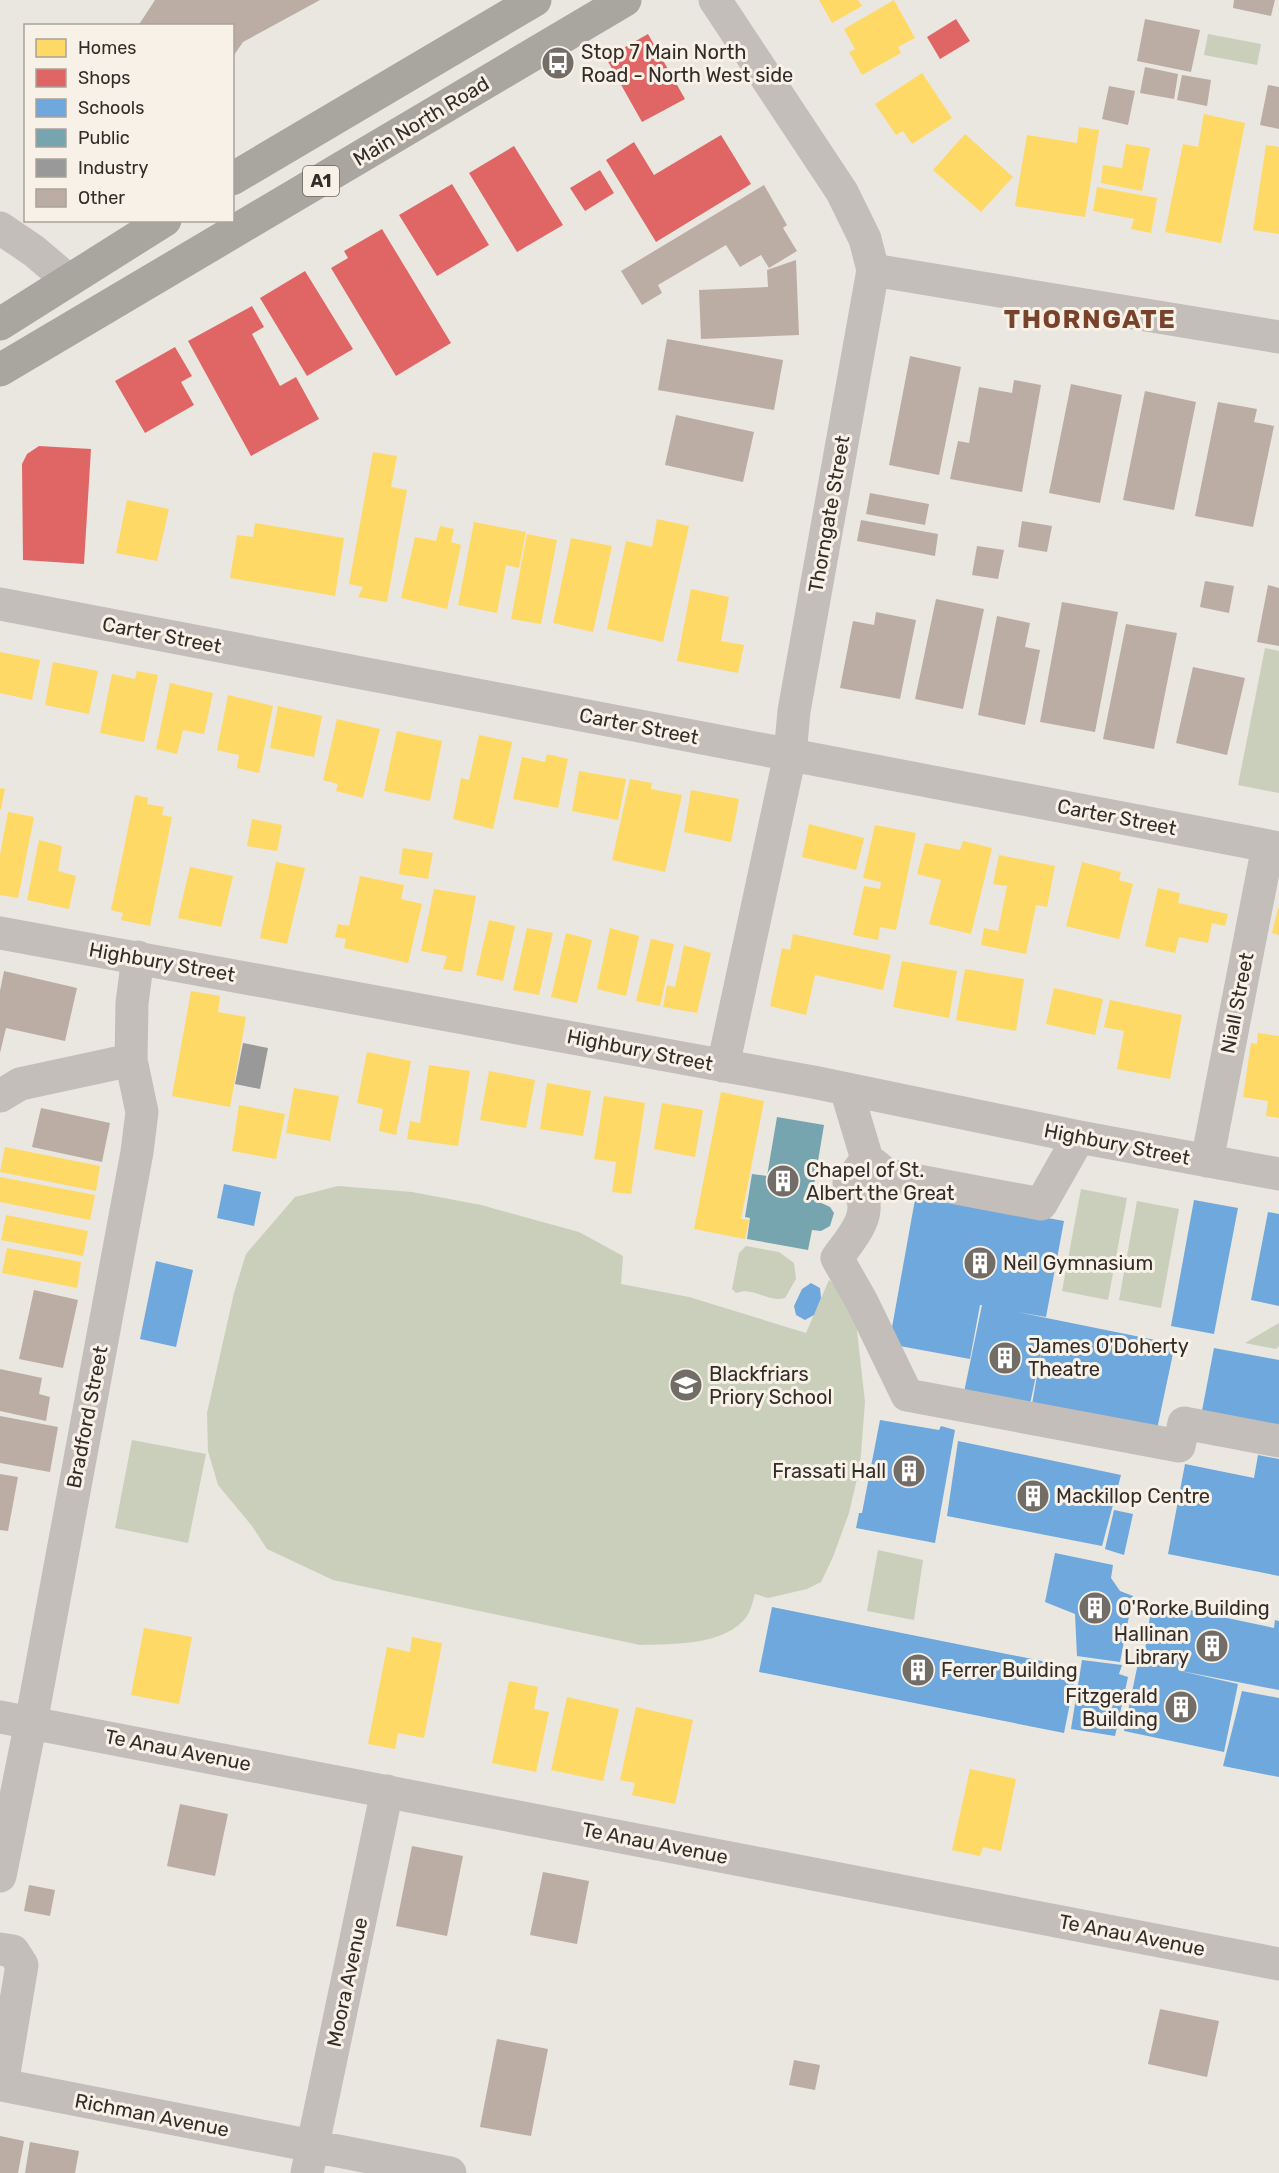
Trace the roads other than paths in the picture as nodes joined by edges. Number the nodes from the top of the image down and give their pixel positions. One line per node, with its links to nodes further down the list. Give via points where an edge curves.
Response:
1 (535, 0): 4 (highway, A1)
2 (626, 0): 9 (highway, Main North Road / A1)
3 (715, 0): 7 (street, Thorngate Street, via 842,192 865,239)
4 (234, 178)
5 (162, 222): 8 (highway)
6 (0, 228): 8 (street)
7 (873, 270): 11 (street); 14 (street, Thorngate Street, via 794,711)
8 (68, 280): 9 (highway); 10 (highway)
9 (93, 315): 12 (highway, Main North Road / A1)
10 (0, 324)
11 (1279, 337)
12 (0, 370)
13 (0, 604): 14 (street, Carter Street)
14 (790, 755): 15 (street, Carter Street); 19 (street, Thorngate Street)
15 (1273, 847): 24 (street, Niall Street)
16 (0, 933): 17 (street, Highbury Street)
17 (138, 957): 18 (street, Bradford Street, via 132,1003); 19 (street, Highbury Street)
18 (132, 1059): 21 (street, via 20,1084); 27 (street, Bradford Street, via 142,1112 137,1152)
19 (723, 1066): 20 (street, Highbury Street)
20 (846, 1089): 22 (street, Highbury Street); 23 (street)
21 (0, 1096)
22 (1079, 1137): 23 (street, via 1041,1204 887,1175); 24 (street, Highbury Street)
23 (867, 1159): 26 (street, via 849,1183 860,1192 863,1217 837,1258 907,1395 1179,1446 1184,1423)
24 (1207, 1161): 25 (street, Highbury Street)
25 (1279, 1174)
26 (1279, 1441)
27 (16, 1719): 28 (street, Te Anau Avenue); 29 (street, Bradford Street)
28 (387, 1791): 31 (street, Te Anau Avenue); 32 (street, Moora Avenue)
29 (0, 1876)
30 (0, 1949): 32 (street, Richman Avenue, via 13,1951 22,1965 2,2085)
31 (1279, 1964)
32 (309, 2160): 33 (street, Richman Avenue)
33 (450, 2173)

